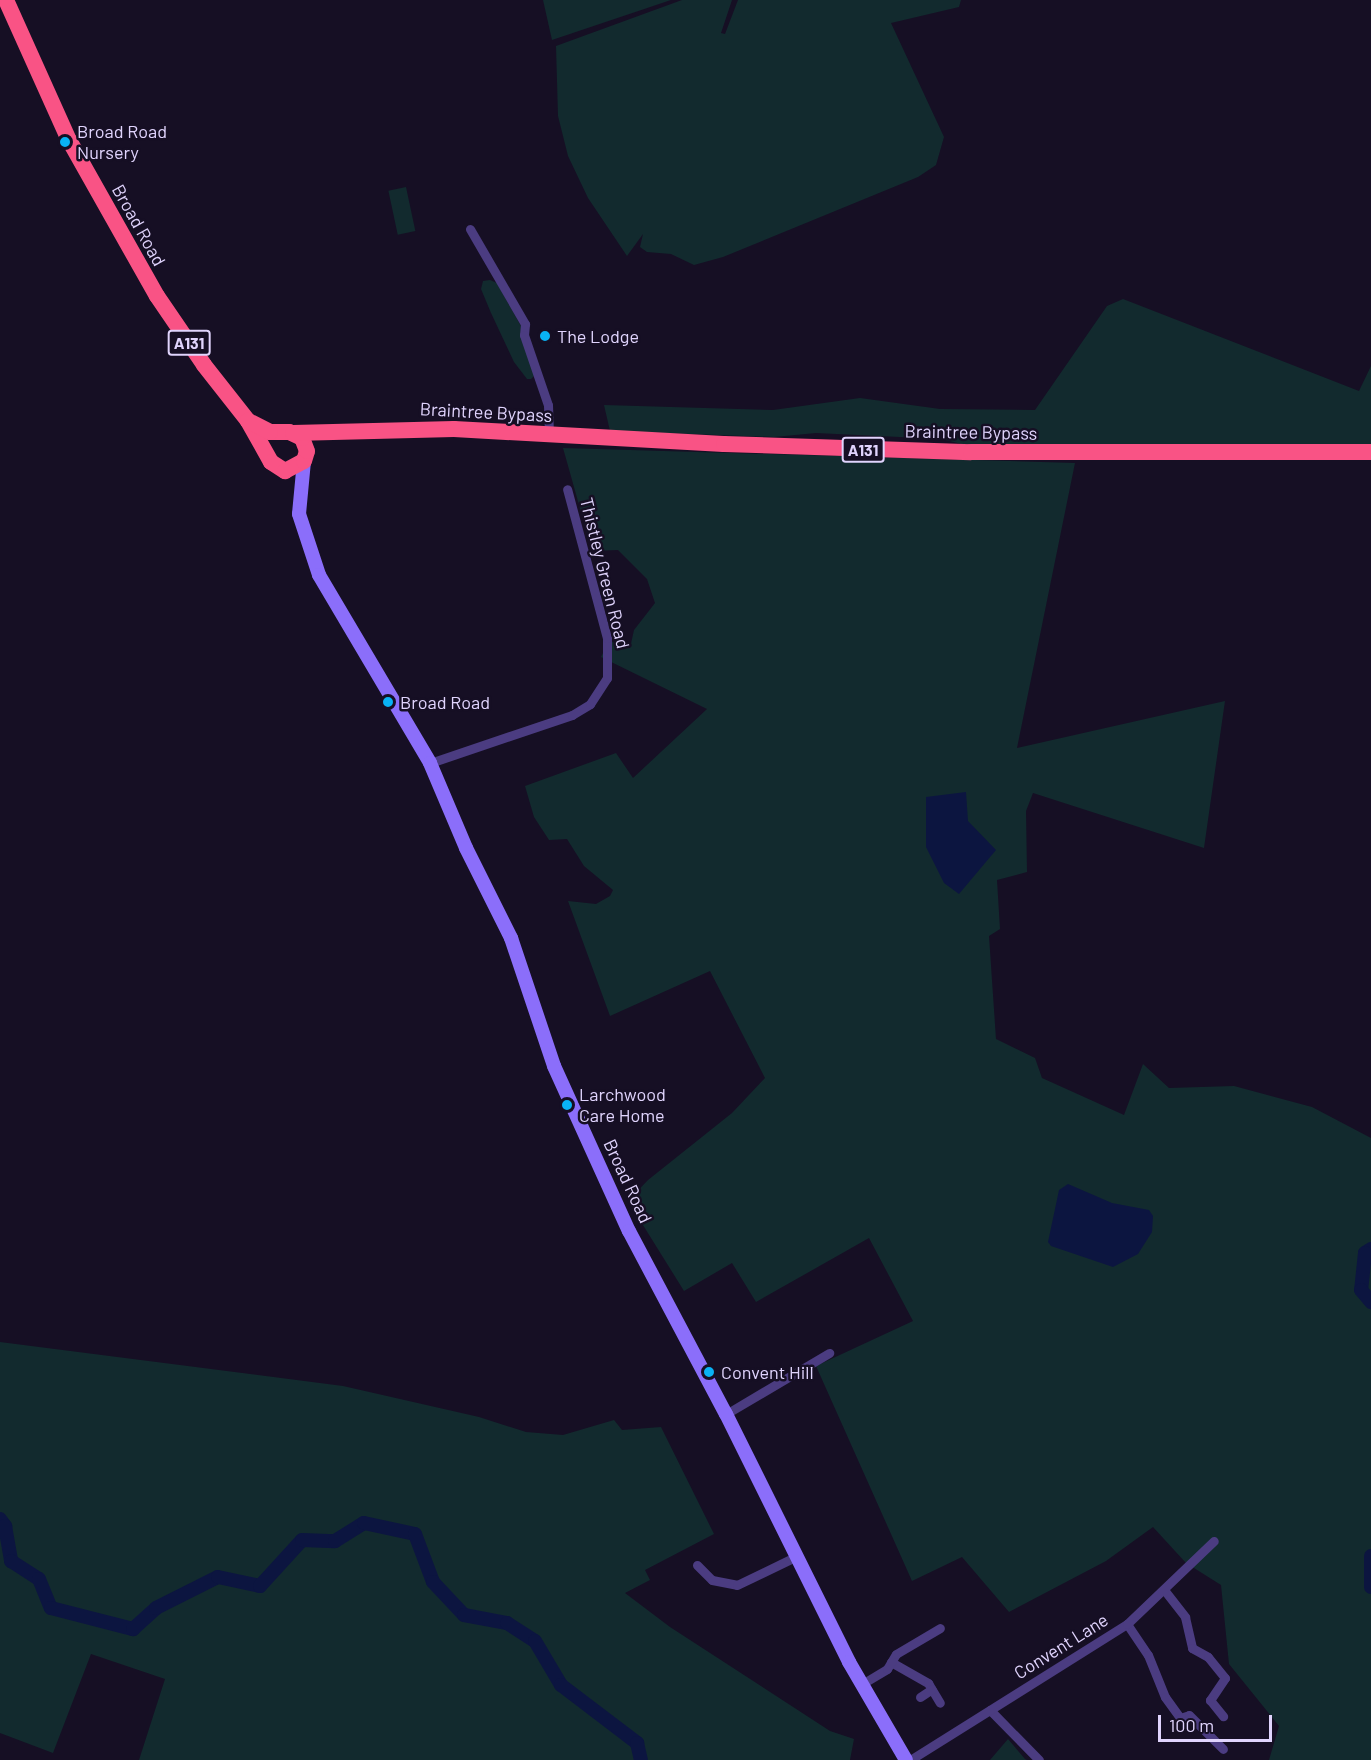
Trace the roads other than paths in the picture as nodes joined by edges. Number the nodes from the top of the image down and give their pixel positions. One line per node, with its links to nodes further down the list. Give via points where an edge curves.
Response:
1 (6, 0): 3 (highway, Broad Road / A131, via 69,140 156,296)
2 (470, 229): 6 (street, via 525,324 524,335 549,405)
3 (248, 421): 5 (highway, Broad Road / A131); 8 (highway, Broad Road / A131)
4 (356, 431): 5 (highway, Braintree Bypass / A131); 6 (highway, Braintree Bypass / A131, via 398,428); 9 (highway, Braintree Bypass / A131, via 320,441)
5 (285, 433): 8 (highway, via 270,442); 9 (highway, Broad Road / A131, via 302,438)
6 (549, 435): 7 (highway, Braintree Bypass / A131, via 931,451)
7 (1371, 452)
8 (268, 456): 10 (highway, Broad Road / A131)
9 (306, 456): 10 (highway, A131); 12 (main road, Broad Road)
10 (285, 471): 12 (main road, Broad Road)
11 (567, 489): 13 (street, Thistley Green Road, via 608,645 609,667 604,684 590,704 572,715)
12 (298, 504): 13 (main road, Broad Road, via 319,575)
13 (430, 763): 15 (main road, Broad Road, via 511,938 544,1040 592,1152)
14 (829, 1353): 15 (street)
15 (726, 1414): 17 (main road)
16 (1214, 1541): 19 (street, Convent Lane)
17 (797, 1556): 18 (street, via 737,1585 712,1581); 23 (main road)
18 (697, 1565)
19 (1166, 1591): 20 (street, Convent Lane); 28 (street, via 1185,1617 1192,1648 1208,1657 1225,1678 1210,1700)
20 (1127, 1624): 27 (street, Convent Lane); 29 (street, via 1148,1655 1165,1696 1180,1718 1189,1714)
21 (940, 1628): 22 (street, via 896,1654)
22 (891, 1662): 23 (street); 24 (street)
23 (862, 1684): 30 (main road)
24 (932, 1689): 25 (street); 26 (street)
25 (920, 1697)
26 (940, 1703)
27 (990, 1710): 30 (street, Convent Lane); 31 (street)
28 (1223, 1716)
29 (1219, 1741)
30 (908, 1760)
31 (1039, 1760)

